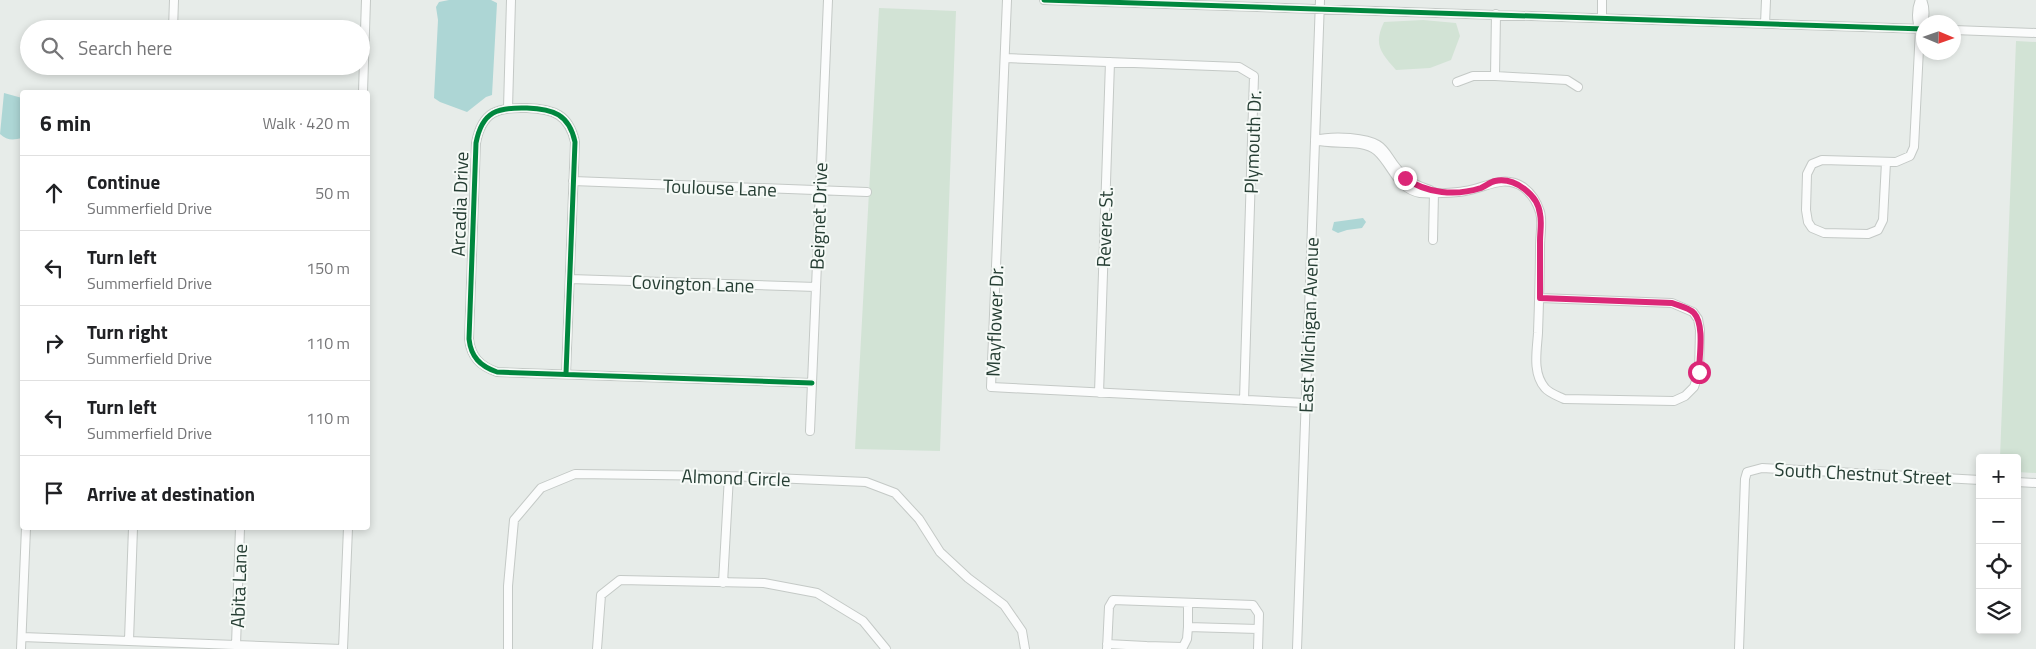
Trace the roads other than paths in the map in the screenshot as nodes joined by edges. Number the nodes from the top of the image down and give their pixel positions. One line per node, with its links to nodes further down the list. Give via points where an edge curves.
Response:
1 (174, 0): 14 (street)
2 (366, 0): 15 (street)
3 (510, 0): 28 (street)
4 (828, 0): 32 (street, Beignet Drive)
5 (1008, 0): 20 (street, Mayflower Dr.)
6 (1044, 0): 10 (street)
7 (1602, 0): 13 (street)
8 (1766, 0): 16 (street)
9 (1921, 0): 12 (street)
10 (1319, 4): 11 (street); 29 (street, East Michigan Avenue)
11 (1496, 14): 13 (street); 24 (street)
12 (1917, 15)
13 (1602, 18): 16 (street)
14 (173, 20)
15 (365, 20)
16 (1766, 24): 17 (street)
17 (1916, 29)
18 (1961, 30): 19 (street)
19 (2036, 33)
20 (1005, 58): 22 (street, Plymouth Dr.); 41 (street, Mayflower Dr., via 991,387)
21 (1920, 60): 30 (street, via 1914,147 1904,160)
22 (1110, 62): 41 (street, Revere St.); 42 (street, Plymouth Dr., via 1239,67 1254,76)
23 (363, 75): 27 (street)
24 (1495, 76): 25 (street, via 1473,76); 26 (street, via 1567,80)
25 (1457, 82)
26 (1578, 87)
27 (363, 90)
28 (508, 108): 31 (street, Arcadia Drive, via 542,109 566,120 575,142); 39 (street, Arcadia Drive, via 491,114 483,122 477,138 470,348 480,363 497,372)
29 (1315, 140): 34 (street, via 1370,147 1403,184 1419,193); 43 (street, East Michigan Avenue)
30 (1886, 162): 30 (street, via 1822,160 1812,164 1808,170 1806,192 1806,218 1810,225 1824,233 1868,234 1878,230 1883,220)
31 (573, 181): 32 (street, Toulouse Lane); 36 (street, Arcadia Drive)
32 (819, 190): 33 (street, Toulouse Lane); 37 (street, Beignet Drive)
33 (867, 192)
34 (1434, 192): 35 (street); 38 (street, via 1482,188 1496,181 1523,187 1535,198 1540,213)
35 (1433, 240)
36 (570, 279): 37 (street, Covington Lane); 39 (street, Arcadia Drive)
37 (816, 287): 40 (street, Beignet Drive)
38 (1540, 298): 38 (street, via 1536,368 1544,388 1553,394 1564,398 1674,401 1686,396 1694,387 1699,372 1700,330 1693,312 1672,303)
39 (566, 374): 40 (street, Arcadia Drive)
40 (812, 383): 44 (street, Beignet Drive)
41 (1099, 393): 42 (street, Mayflower Dr.)
42 (1244, 400): 43 (street, Mayflower Dr.)
43 (1305, 403): 69 (street, East Michigan Avenue)
44 (810, 431)
45 (729, 476): 53 (street); 64 (street, Almond Circle, via 575,474 540,488 514,520 508,586); 67 (street, Almond Circle, via 866,482 895,493 919,519 940,552 1004,605 1022,631)
46 (1976, 480): 70 (street, South Chestnut Street, via 1762,468 1747,472)
47 (2021, 482): 48 (street)
48 (2036, 483)
49 (26, 530): 57 (street)
50 (133, 530): 58 (street)
51 (240, 530): 59 (street, Abita Lane)
52 (348, 530): 63 (street)
53 (723, 583): 65 (street, via 620,580 600,595); 66 (street, via 764,583 817,593 863,621)
54 (1188, 603): 55 (street); 56 (street, via 1253,605 1259,614); 60 (street, via 1113,600 1109,607)
55 (1188, 627): 56 (street); 61 (street, via 1188,639 1183,646)
56 (1258, 629): 68 (street)
57 (22, 637): 58 (street); 62 (street)
58 (129, 640): 59 (street)
59 (236, 644): 63 (street)
60 (1107, 647): 61 (street)
61 (1146, 648)
62 (21, 649)
63 (343, 649)
64 (508, 649)
65 (596, 649)
66 (886, 649)
67 (1025, 649)
68 (1258, 649)
69 (1297, 649)
70 (1739, 649)

